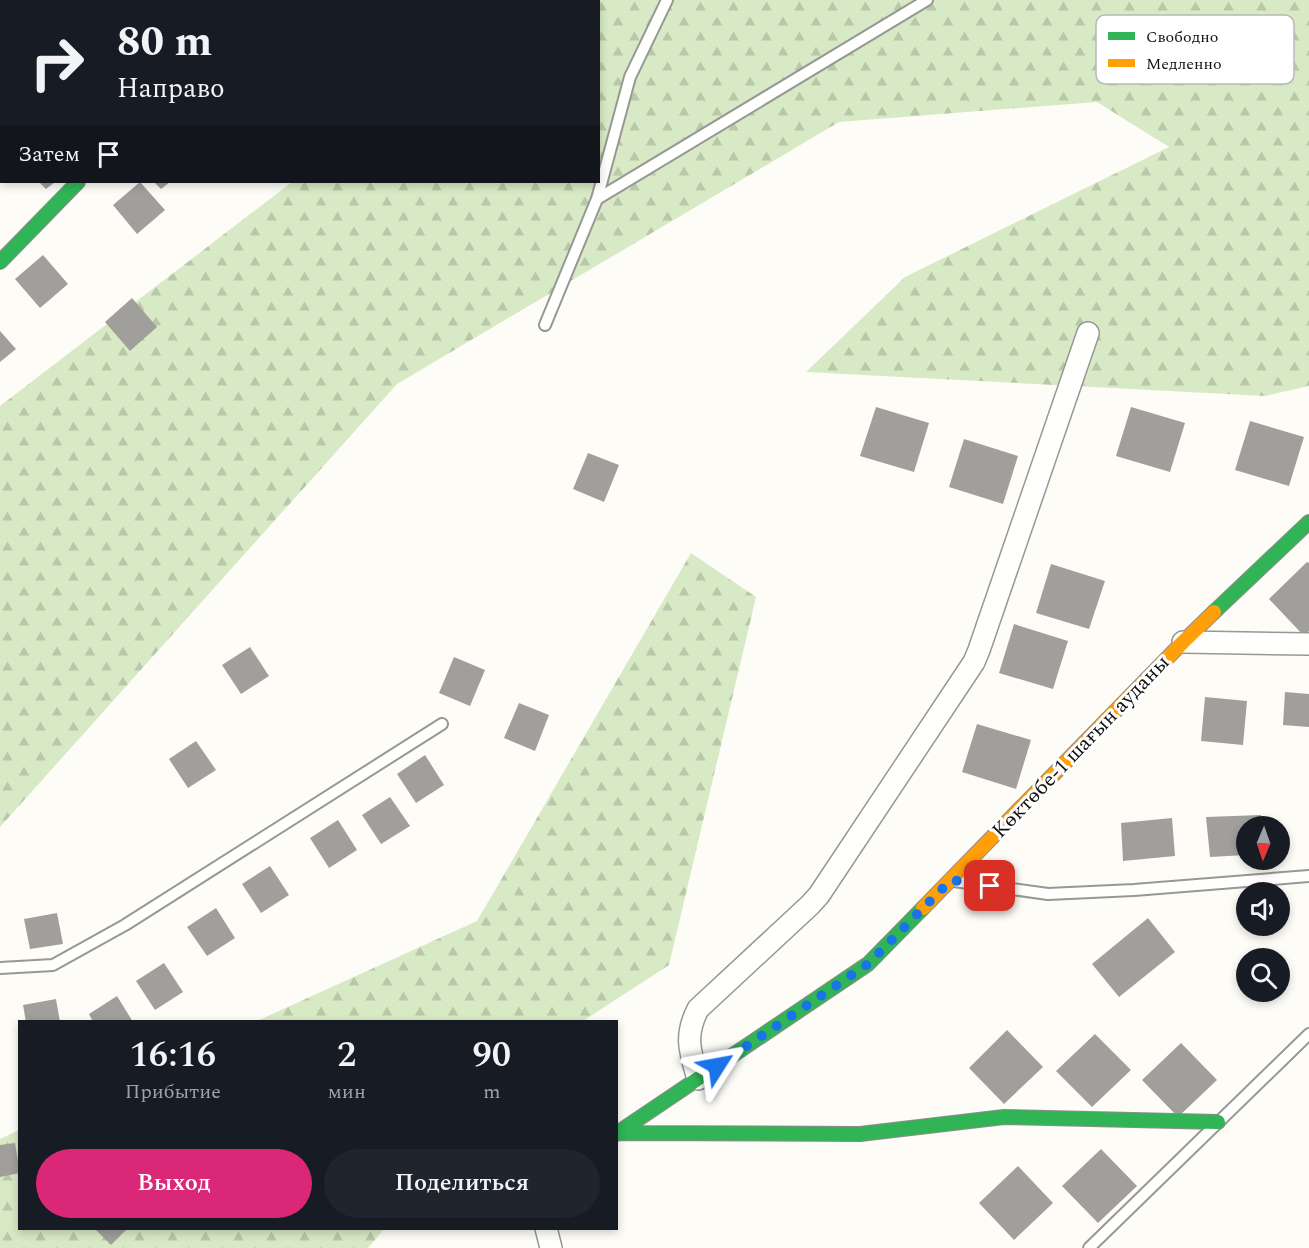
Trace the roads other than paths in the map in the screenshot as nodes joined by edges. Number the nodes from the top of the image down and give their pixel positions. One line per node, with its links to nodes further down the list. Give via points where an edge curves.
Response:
1 (667, 0): 4 (lane, via 630,77)
2 (927, 0): 4 (lane)
3 (77, 183): 5 (street)
4 (597, 199): 6 (lane)
5 (0, 262)
6 (545, 325)
7 (1088, 333): 16 (street, via 974,662 819,895 698,1009 689,1031 689,1048)
8 (1309, 522): 9 (street, Көктөбе-1 шағын ауданы)
9 (1183, 642): 10 (street); 13 (street, Көктөбе-1 шағын ауданы)
10 (1309, 644)
11 (442, 724): 14 (lane, via 125,925 53,965)
12 (1309, 876): 13 (lane, via 1048,894)
13 (951, 880): 16 (street, Көктөбе-1 шағын ауданы, via 868,964)
14 (0, 968)
15 (1309, 1034): 17 (lane)
16 (698, 1079): 18 (street, Көктөбе-1 шағын ауданы)
17 (1218, 1122): 19 (street, via 1004,1117 860,1134); 22 (lane)
18 (618, 1133)
19 (618, 1134)
20 (546, 1230): 21 (street)
21 (550, 1248)
22 (1089, 1248)

